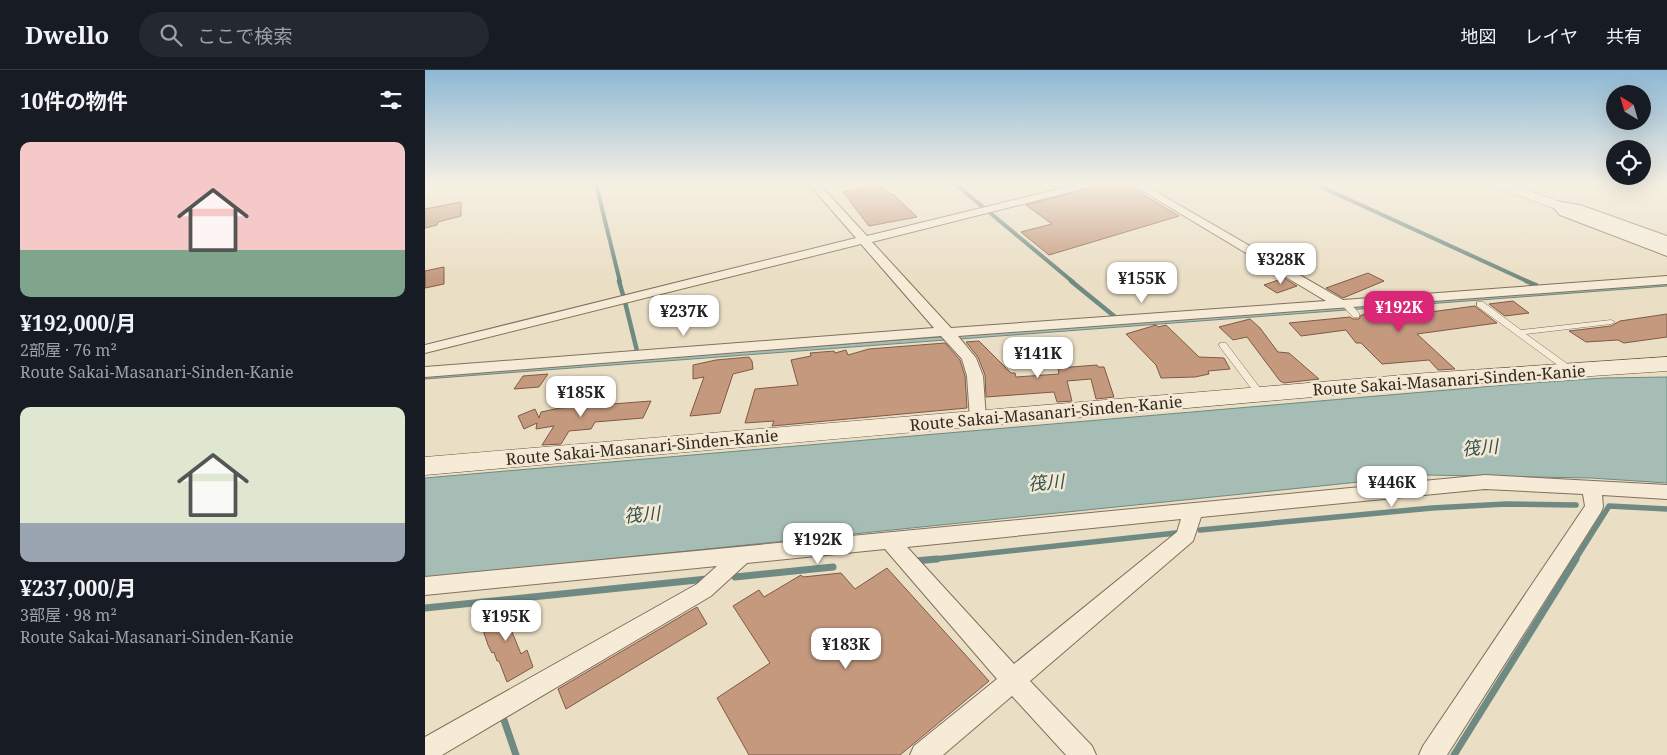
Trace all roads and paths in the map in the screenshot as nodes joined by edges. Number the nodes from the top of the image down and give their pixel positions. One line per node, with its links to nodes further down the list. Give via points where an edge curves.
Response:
1 (843, 216): 7 (street)
2 (959, 216): 7 (street)
3 (1191, 216): 13 (street)
4 (1572, 216): 10 (street)
5 (1587, 216): 9 (street)
6 (1601, 216): 8 (street)
7 (864, 239): 16 (street); 18 (street)
8 (1667, 240)
9 (1667, 246)
10 (1667, 252)
11 (1667, 280): 13 (street)
12 (1480, 304): 15 (lane)
13 (1348, 307): 16 (street)
14 (1611, 322): 15 (lane)
15 (1519, 333): 20 (lane)
16 (949, 335): 21 (street); 23 (street, via 969,358 975,376)
17 (1223, 345): 22 (lane)
18 (425, 348)
19 (1667, 364): 20 (main road, Route Sakai-Masanari-Sinden-Kanie)
20 (1570, 370): 22 (main road, Route Sakai-Masanari-Sinden-Kanie)
21 (425, 372)
22 (1260, 394): 23 (main road, Route Sakai-Masanari-Sinden-Kanie)
23 (978, 419): 24 (main road, Route Sakai-Masanari-Sinden-Kanie)
24 (425, 466)
25 (1591, 488): 26 (street); 27 (street, via 1485,482); 35 (street, via 1593,507)
26 (1667, 492)
27 (1193, 511): 28 (street); 31 (street, via 1186,536)
28 (889, 540): 29 (street); 31 (street)
29 (743, 554): 30 (street); 32 (street, via 704,590)
30 (425, 586)
31 (1012, 679): 33 (street); 34 (street)
32 (425, 751)
33 (923, 755)
34 (1083, 755)
35 (1432, 755)

